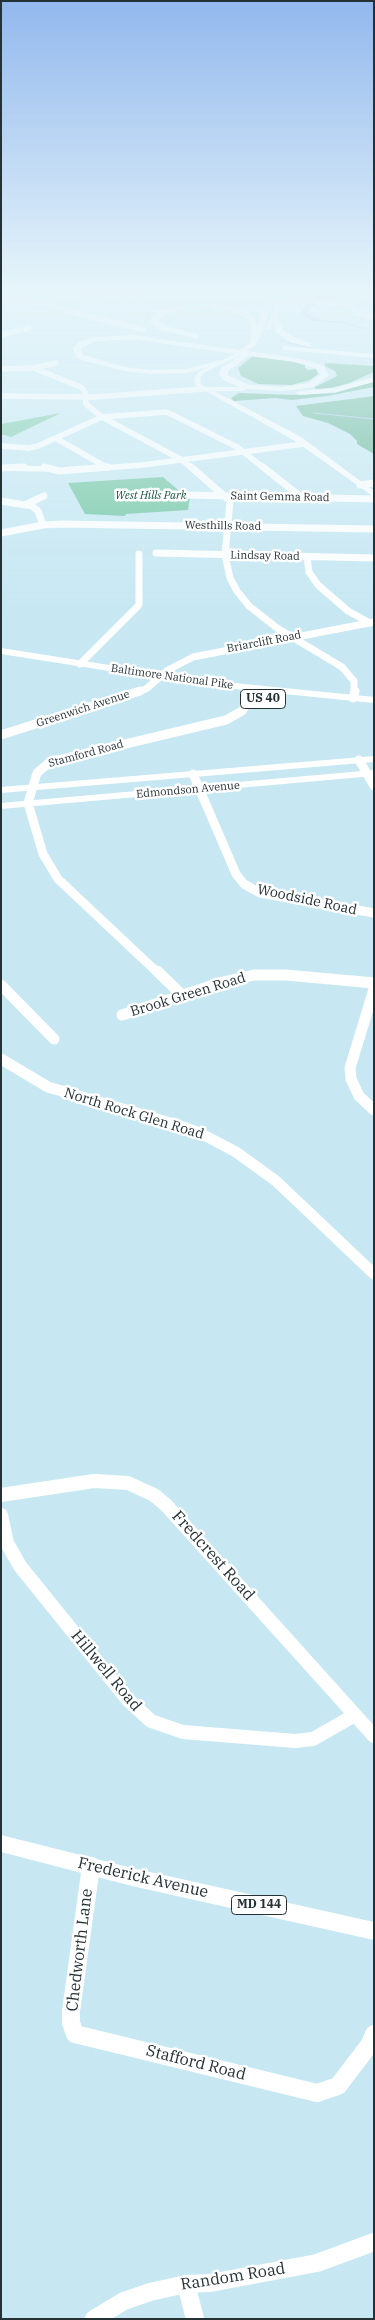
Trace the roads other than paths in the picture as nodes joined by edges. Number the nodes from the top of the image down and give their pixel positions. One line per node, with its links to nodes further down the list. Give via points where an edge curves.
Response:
1 (85, 398): 5 (street, via 86,404)
2 (220, 398): 4 (main road)
3 (226, 398): 4 (highway)
4 (230, 404): 7 (main road)
5 (102, 418): 6 (street); 9 (street, via 148,412 174,414); 10 (street)
6 (57, 439): 8 (street, via 29,448); 12 (street)
7 (304, 444): 9 (street); 14 (main road)
8 (1, 446)
9 (243, 452): 10 (street); 18 (street)
10 (182, 460): 12 (street); 16 (street)
11 (1, 468): 12 (street)
12 (108, 468)
13 (374, 484): 14 (street)
14 (360, 485): 19 (main road)
15 (186, 495): 16 (street, Saint Gemma Road)
16 (225, 495): 18 (street, Saint Gemma Road); 23 (street, via 230,501)
17 (44, 496): 21 (street)
18 (301, 497): 19 (street, Saint Gemma Road)
19 (374, 497)
20 (1, 501): 21 (street)
21 (27, 504): 22 (street, via 38,511)
22 (43, 525): 23 (street, Westhills Road); 25 (street, Westhills Road)
23 (227, 526): 24 (street, Westhills Road); 28 (street)
24 (374, 529)
25 (1, 532)
26 (156, 553): 28 (street, Lindsay Road)
27 (139, 554): 35 (street, via 139,605)
28 (225, 555): 29 (street, Lindsay Road); 32 (street, via 230,578 242,598)
29 (307, 557): 30 (street, Lindsay Road); 31 (street, via 309,572 322,589 348,611)
30 (374, 558)
31 (372, 623): 32 (street, Briarclift Road)
32 (290, 637): 36 (street, Briarclift Road, via 193,657); 39 (street, via 323,654 348,673 355,686)
33 (1, 651): 35 (main road, Baltimore National Pike / US 40)
34 (1, 660): 37 (main road, Baltimore National Pike / US 40)
35 (80, 664): 36 (main road, Baltimore National Pike / US 40)
36 (161, 676): 37 (street); 38 (main road, Baltimore National Pike / US 40)
37 (153, 685): 38 (main road, Baltimore National Pike / US 40); 42 (street, Greenwich Avenue)
38 (254, 693): 39 (main road, Baltimore National Pike / US 40); 41 (main road, Baltimore National Pike / US 40); 48 (street, Stamford Road, via 242,711 226,720 50,762 39,769)
39 (353, 698): 40 (main road, Baltimore National Pike / US 40)
40 (374, 700)
41 (374, 709)
42 (1, 735)
43 (374, 759): 44 (main road, Edmondson Avenue)
44 (359, 760): 45 (main road, Edmondson Avenue); 46 (street)
45 (193, 774): 48 (main road, Edmondson Avenue); 49 (street, Woodside Road)
46 (370, 774): 47 (street); 49 (main road, Edmondson Avenue)
47 (374, 786)
48 (33, 788): 50 (main road, Edmondson Avenue); 51 (street, Stamford Road)
49 (200, 789): 51 (main road, Edmondson Avenue); 53 (street, Woodside Road, via 236,874 244,884 260,893)
50 (1, 790)
51 (28, 803): 52 (main road, Edmondson Avenue); 57 (street, via 43,854 58,879)
52 (1, 806)
53 (374, 913)
54 (374, 983): 57 (street, Brook Green Road, via 261,974)
55 (1, 985): 59 (street)
56 (374, 989): 61 (street, via 350,1068 355,1088)
57 (182, 996): 58 (street, Brook Green Road)
58 (122, 1014)
59 (54, 1039)
60 (1, 1059): 62 (street, North Rock Glen Road, via 48,1086 200,1133 236,1152 276,1181)
61 (370, 1107)
62 (374, 1274)
63 (1, 1495): 65 (street, Fredcrest Road, via 111,1481 154,1495)
64 (1, 1515): 65 (street, Hillwell Road, via 7,1543 20,1566 128,1700 151,1721 183,1732 295,1741 313,1739)
65 (355, 1715): 66 (street, Fredcrest Road)
66 (374, 1736)
67 (1, 1843): 68 (main road, Frederick Avenue / MD 144)
68 (91, 1866): 69 (main road, Frederick Avenue / MD 144); 70 (street, Chedworth Lane, via 71,2011)
69 (374, 1931)
70 (75, 2034): 71 (street, Stafford Road, via 317,2093 338,2086)
71 (374, 2034)
72 (374, 2242): 73 (street, Random Road, via 317,2263 210,2283)
73 (186, 2284): 74 (street, Random Road, via 124,2301); 75 (street)
74 (94, 2319)
75 (195, 2319)

